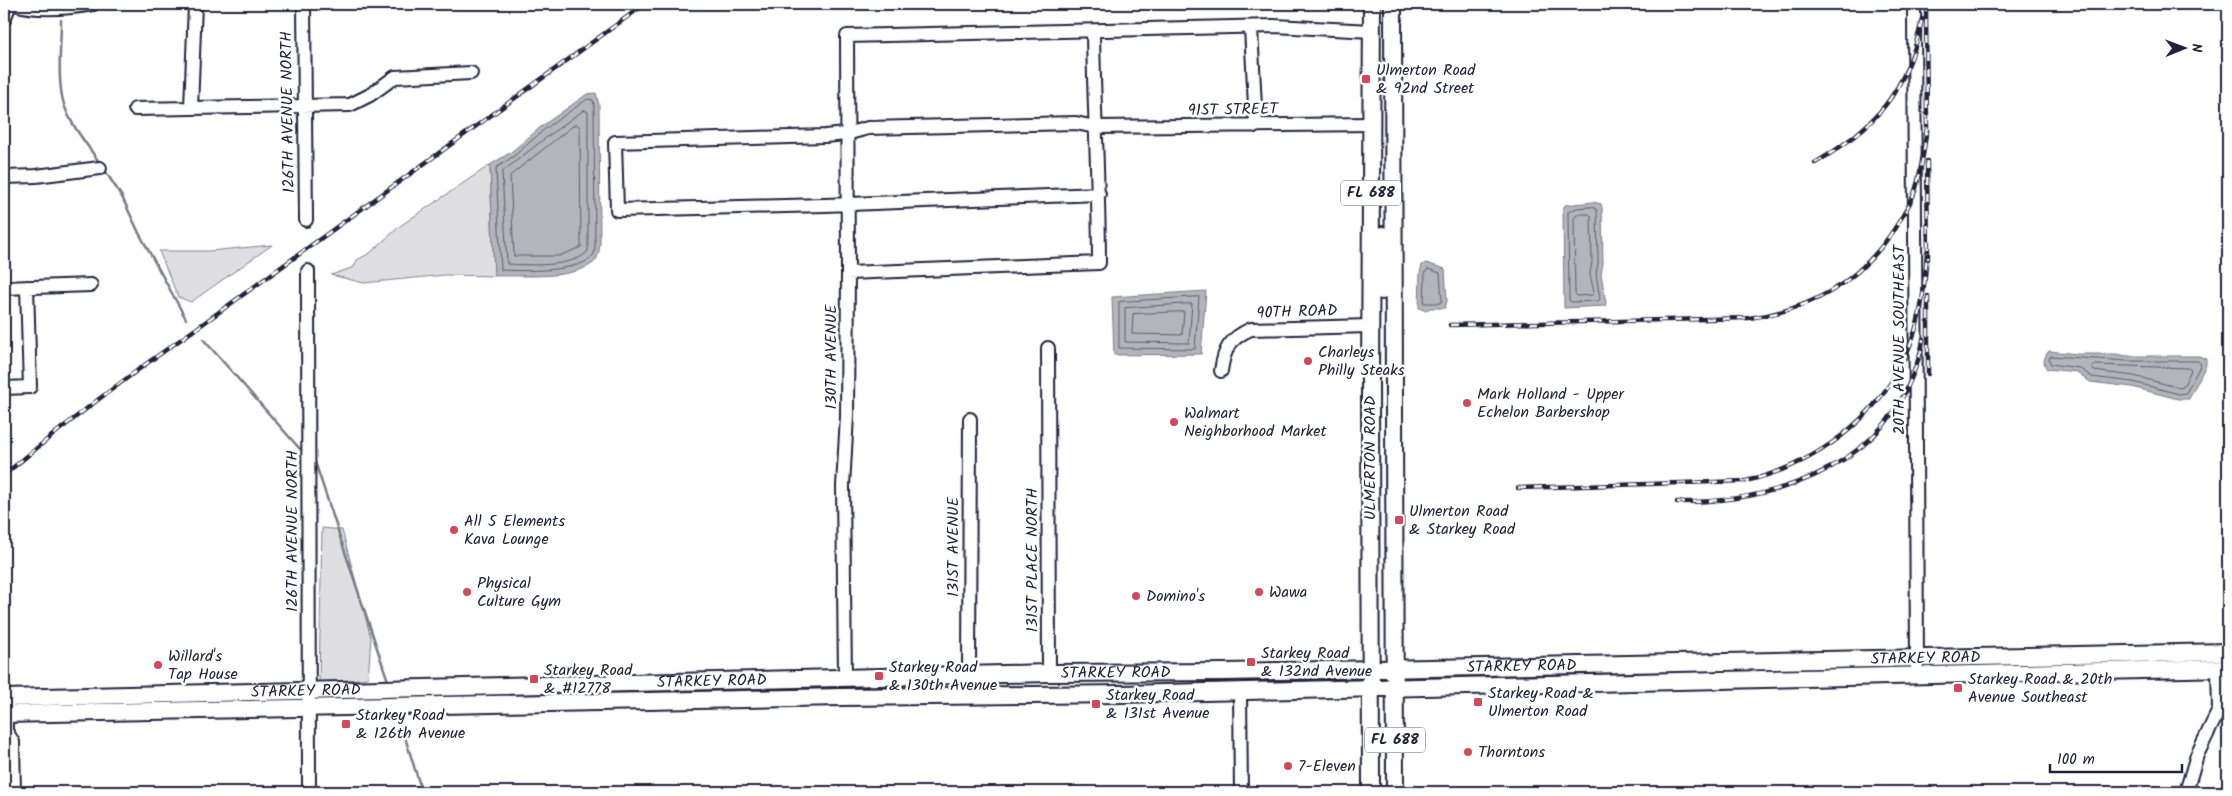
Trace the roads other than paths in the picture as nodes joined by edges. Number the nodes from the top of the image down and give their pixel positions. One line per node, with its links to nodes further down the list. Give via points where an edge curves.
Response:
1 (10, 4): 9 (street)
2 (15, 4): 3 (street, via 75,7)
3 (93, 4)
4 (195, 4): 15 (street)
5 (304, 4): 14 (street, 126TH AVENUE NORTH)
6 (1372, 4): 11 (main road, ULMERTON ROAD / FL 688)
7 (1392, 4): 21 (main road, ULMERTON ROAD / FL 688)
8 (1914, 4): 41 (street, 20TH AVENUE SOUTHEAST)
9 (4, 20)
10 (1251, 28): 11 (street, via 1274,26); 12 (street); 18 (street)
11 (1372, 31): 17 (main road, ULMERTON ROAD / FL 688); 21 (main road, via 1381,54 1381,140)
12 (1092, 32): 19 (street); 20 (street, 130TH AVENUE, via 847,36)
13 (471, 72): 14 (street, via 395,77 350,105)
14 (304, 106): 15 (street); 27 (street, 126TH AVENUE NORTH)
15 (191, 108): 16 (street)
16 (135, 110)
17 (1372, 124): 18 (street, 91ST STREET); 25 (main road, ULMERTON ROAD / FL 688)
18 (1256, 126): 19 (street, 91ST STREET)
19 (1095, 127): 20 (street, 91ST STREET, via 1076,123 868,128); 24 (street)
20 (846, 134): 26 (street, 130TH AVENUE); 26 (street, 91ST STREET, via 615,142 618,210)
21 (1393, 158): 33 (main road, ULMERTON ROAD / FL 688)
22 (100, 168): 23 (street)
23 (4, 177)
24 (1099, 194): 26 (street); 29 (street, via 1099,263)
25 (1371, 199): 33 (main road, via 1381,220 1383,301); 34 (main road, ULMERTON ROAD / FL 688)
26 (846, 203): 29 (street, 130TH AVENUE)
27 (306, 220)
28 (308, 271): 56 (street, 126TH AVENUE NORTH)
29 (848, 273): 49 (street, 130TH AVENUE)
30 (91, 284): 32 (street)
31 (4, 288): 32 (street)
32 (27, 288): 38 (street, via 30,387)
33 (1394, 323): 37 (main road, ULMERTON ROAD / FL 688)
34 (1370, 326): 36 (street, 90TH ROAD, via 1251,329 1227,346); 37 (main road, via 1382,350 1385,376); 43 (main road, ULMERTON ROAD / FL 688)
35 (1048, 348): 46 (street, 131ST PLACE NORTH)
36 (1221, 371)
37 (1393, 385): 44 (main road, ULMERTON ROAD / FL 688)
38 (4, 388)
39 (970, 420): 47 (street, 131ST AVENUE)
40 (2228, 652): 41 (main road, STARKEY ROAD)
41 (1917, 659): 44 (main road, STARKEY ROAD); 48 (street, 20TH AVENUE SOUTHEAST)
42 (2223, 668): 48 (main road, STARKEY ROAD); 64 (street, via 2219,710 2197,755)
43 (1369, 669): 44 (main road, STARKEY ROAD); 45 (main road, STARKEY ROAD); 51 (main road, ULMERTON ROAD / FL 688)
44 (1394, 669): 50 (main road, ULMERTON ROAD / FL 688)
45 (1127, 672): 46 (main road, STARKEY ROAD); 53 (main road)
46 (1049, 673): 47 (main road, STARKEY ROAD)
47 (969, 675): 49 (main road, STARKEY ROAD)
48 (1918, 676): 50 (main road, STARKEY ROAD)
49 (845, 678): 54 (main road); 55 (main road, via 824,692 777,692); 56 (main road, STARKEY ROAD)
50 (1394, 688): 51 (main road, STARKEY ROAD); 63 (main road, ULMERTON ROAD / FL 688)
51 (1370, 689): 52 (main road, STARKEY ROAD); 62 (main road, ULMERTON ROAD / FL 688)
52 (1240, 692): 53 (main road, STARKEY ROAD); 61 (street)
53 (1099, 694): 54 (main road, STARKEY ROAD)
54 (864, 696): 55 (main road, STARKEY ROAD)
55 (770, 698): 56 (main road, STARKEY ROAD)
56 (308, 700): 57 (main road, STARKEY ROAD); 60 (street, 126TH AVENUE NORTH)
57 (5, 706): 58 (street)
58 (5, 733): 59 (street, via 13,742)
59 (14, 792)
60 (309, 792)
61 (1241, 792)
62 (1371, 792)
63 (1395, 792)
64 (2186, 792)

